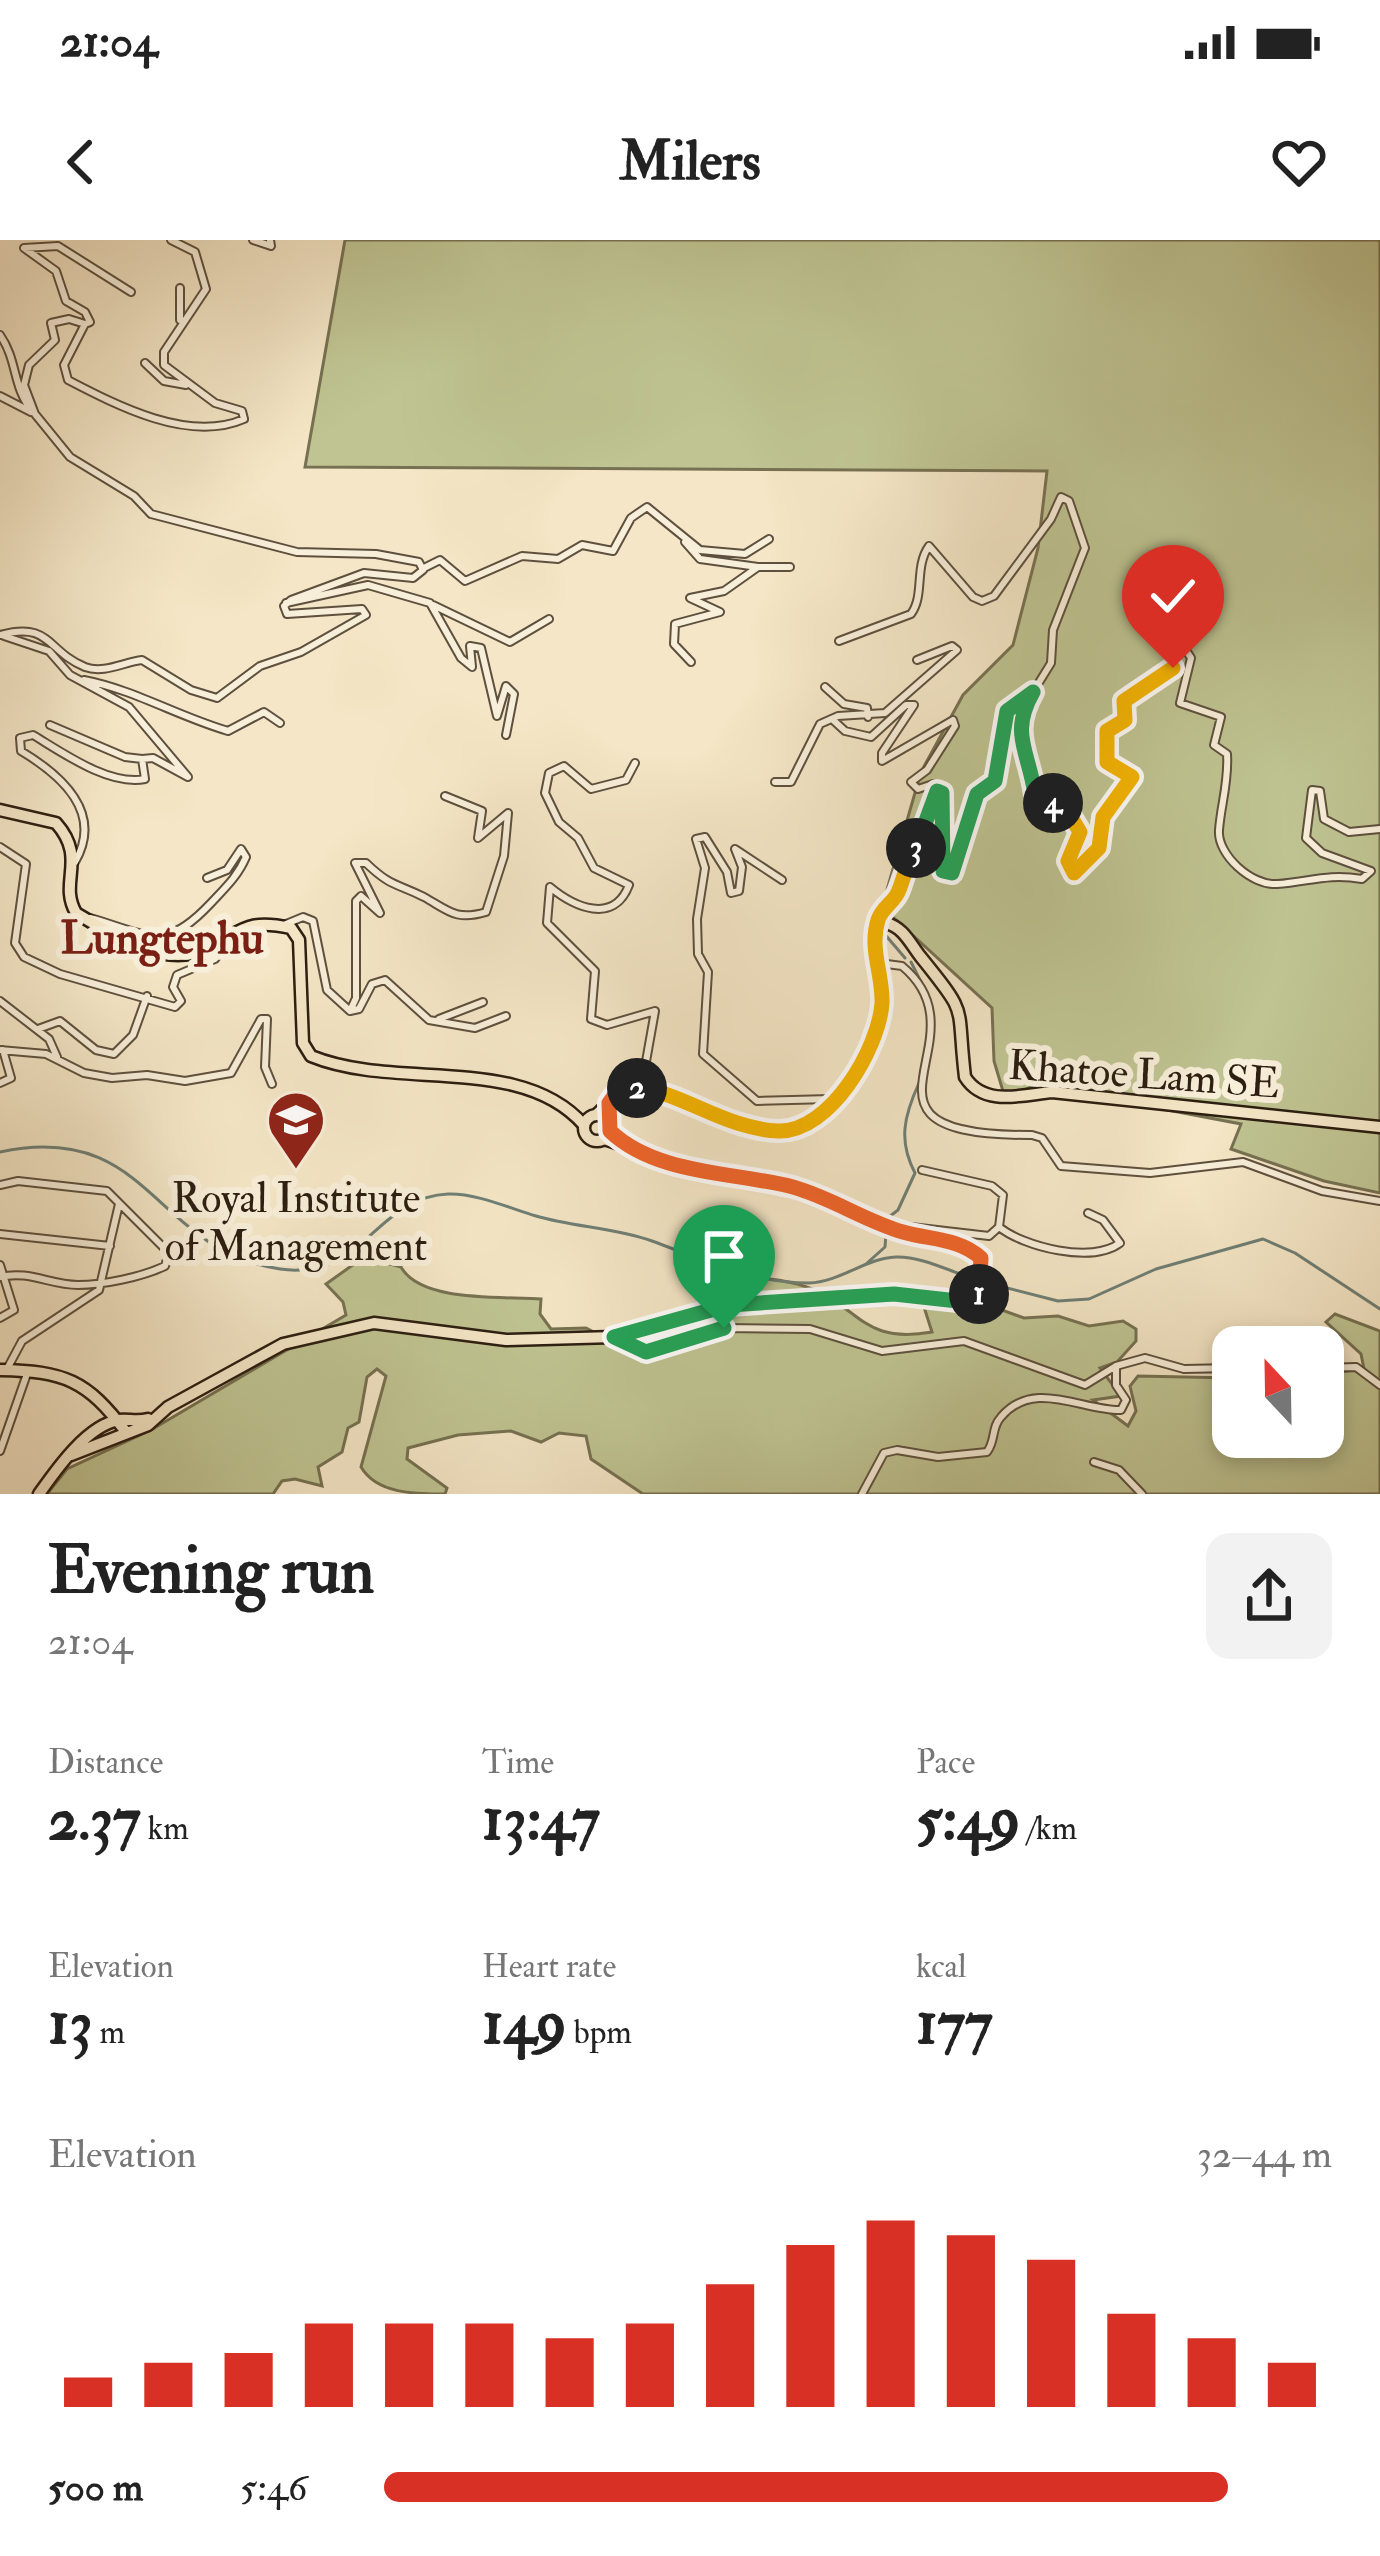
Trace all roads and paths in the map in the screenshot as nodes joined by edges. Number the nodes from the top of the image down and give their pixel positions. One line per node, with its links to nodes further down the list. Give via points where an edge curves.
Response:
1 (171, 240): 7 (street, via 195,252 206,289)
2 (254, 240): 3 (street, via 271,246)
3 (270, 240)
4 (180, 288): 7 (street)
5 (130, 292): 6 (street, via 58,246 24,248 56,271)
6 (85, 324): 10 (street, via 65,358 68,380 185,426 214,429 244,419); 12 (street, via 51,323 56,340 25,377)
7 (179, 330): 10 (street, via 162,360)
8 (0, 335): 12 (street, via 16,358 16,387)
9 (145, 363): 10 (street, via 164,381)
10 (190, 386)
11 (0, 396): 12 (street)
12 (35, 414): 17 (street, via 70,457 168,521 296,552 376,554)
13 (684, 538): 14 (street, via 700,550 738,554); 15 (street, via 700,559); 17 (street, via 647,507 613,551 582,545 558,560 522,556 466,581 440,560)
14 (770, 539)
15 (758, 567): 16 (street); 24 (street, via 724,591 690,598 720,612 675,624 674,644)
16 (790, 567)
17 (424, 568): 18 (street, via 413,578 364,573)
18 (286, 603): 19 (street, via 368,585); 21 (street, via 290,614 366,615 260,666 218,698 142,660 96,669 41,633)
19 (430, 603): 20 (street, via 510,642); 32 (street, via 472,667 470,646 481,648 497,716 506,686 514,694)
20 (549, 620)
21 (0, 635): 25 (street, via 49,651)
22 (839, 640): 27 (street, via 910,614 929,545 973,597 994,596 1061,497 1085,548 1053,630 1051,663)
23 (917, 660): 28 (street, via 957,650 885,713)
24 (691, 662)
25 (80, 679): 30 (street, via 133,690 178,716 228,731 264,712); 33 (street, via 129,707 188,778)
26 (825, 687): 28 (street, via 844,704 867,707)
27 (1033, 692): 36 (street, via 1007,711 995,781 977,794 948,876); 39 (street, via 1019,715 1025,759 1035,795 1065,807 1077,822 1068,861 1074,873 1099,848 1103,817 1132,777 1107,762 1103,738 1125,720 1124,701 1173,668 1176,635 1191,658 1180,703 1221,717 1214,745 1227,754 1228,771 1218,836 1233,863 1262,882 1362,879 1371,871 1322,853 1306,838 1312,790 1320,791 1324,819 1349,832)
28 (868, 717): 29 (street)
29 (832, 719): 35 (street, via 820,724 791,782); 36 (street, via 865,738 914,705 882,761 953,720 911,782)
30 (280, 723)
31 (50, 725): 33 (street)
32 (506, 735)
33 (142, 759): 41 (street, via 146,779 135,781 88,767 33,735 20,738 21,751 76,796 86,826)
34 (635, 763): 60 (street, via 626,781 591,789 564,766 550,773 545,793 559,823 594,868 628,886 616,905 600,911 568,903 550,886 547,922 595,971 591,1019 607,1024 655,1011 645,1066)
35 (775, 782)
36 (937, 791): 46 (street)
37 (445, 796): 52 (street, via 482,811 482,838 507,809 493,903 466,918 443,913 356,862 380,913 361,896 356,901)
38 (0, 810): 41 (main road, via 51,820)
39 (1380, 829)
40 (0, 847): 49 (street, via 26,864 14,931 24,957 109,992)
41 (75, 862): 44 (main road, via 68,896)
42 (207, 878): 44 (street, via 226,871 241,849 239,873 183,933 163,936)
43 (782, 880): 61 (street, via 735,848 742,867 739,891 731,893 716,854 697,838 705,868 698,954 708,972 703,1054 757,1101 813,1103)
44 (81, 916): 47 (main road, via 168,955 203,950)
45 (282, 926): 47 (main road); 52 (street, via 313,921 327,990); 62 (main road, via 299,940 310,1056 392,1076 543,1091)
46 (877, 928): 48 (main road); 63 (main road, Khatoe Lam SE, via 894,924 951,988 962,1018 965,1077 985,1094 1052,1092)
47 (234, 929): 49 (street, via 215,959 175,978 179,1005)
48 (876, 963): 61 (main road, via 882,1004); 67 (street, via 902,966 926,999 933,1036 923,1106 936,1123 965,1133 1033,1135 1061,1166 1075,1169 1150,1173 1243,1162 1322,1191)
49 (147, 996): 55 (street, via 133,1035 114,1054 60,1021)
50 (0, 1001): 55 (street)
51 (484, 1002): 54 (street)
52 (350, 1011): 54 (street, via 385,980 422,1018)
53 (506, 1016): 54 (street, via 475,1028)
54 (439, 1019)
55 (38, 1029): 57 (street)
56 (1, 1050): 57 (street); 58 (street, via 11,1078)
57 (57, 1057): 59 (street, via 112,1078 185,1081 231,1073 267,1019)
58 (0, 1083)
59 (272, 1084)
60 (651, 1090): 61 (main road, via 730,1124 775,1131 807,1124); 62 (main road, via 622,1091)
61 (845, 1093)
62 (599, 1124): 69 (main road, via 622,1142 708,1174 792,1187)
63 (1380, 1127)
64 (922, 1170): 70 (street, via 992,1186 1003,1196)
65 (0, 1185): 66 (street, via 97,1187)
66 (119, 1200): 72 (street); 75 (street, via 169,1259 151,1273)
67 (1380, 1201)
68 (1088, 1213): 70 (street, via 1120,1243 1072,1255)
69 (890, 1227): 70 (street, via 963,1238 989,1237); 77 (main road, via 958,1244 984,1265 979,1299 894,1294 729,1305)
70 (998, 1227)
71 (0, 1234): 72 (street)
72 (110, 1246): 75 (street)
73 (0, 1265): 74 (street)
74 (2, 1277): 75 (street, via 76,1286); 76 (street, via 14,1310)
75 (102, 1279): 81 (street, via 97,1292 22,1341)
76 (0, 1318)
77 (614, 1337): 78 (street, via 646,1352 724,1328 826,1331 882,1351 964,1341 1085,1385); 85 (main road, via 506,1340 374,1323 283,1344)
78 (1116, 1366): 80 (street, via 1145,1358); 95 (street, via 1126,1400 1121,1410 1053,1396 1018,1403 1002,1414 987,1452 884,1454)
79 (1344, 1367): 83 (street)
80 (1212, 1368)
81 (3, 1370): 82 (main road)
82 (28, 1371): 84 (main road, via 82,1381); 88 (street)
83 (1380, 1385)
84 (92, 1396): 86 (main road); 87 (main road)
85 (155, 1418): 86 (main road); 89 (main road)
86 (116, 1420): 87 (main road); 89 (main road)
87 (103, 1428): 90 (main road); 92 (main road)
88 (4, 1431): 91 (street)
89 (125, 1432): 90 (main road)
90 (113, 1439): 92 (main road)
91 (0, 1451)
92 (71, 1455): 94 (main road)
93 (1094, 1462): 96 (street, via 1119,1470)
94 (39, 1494)
95 (862, 1494)
96 (1142, 1494)

